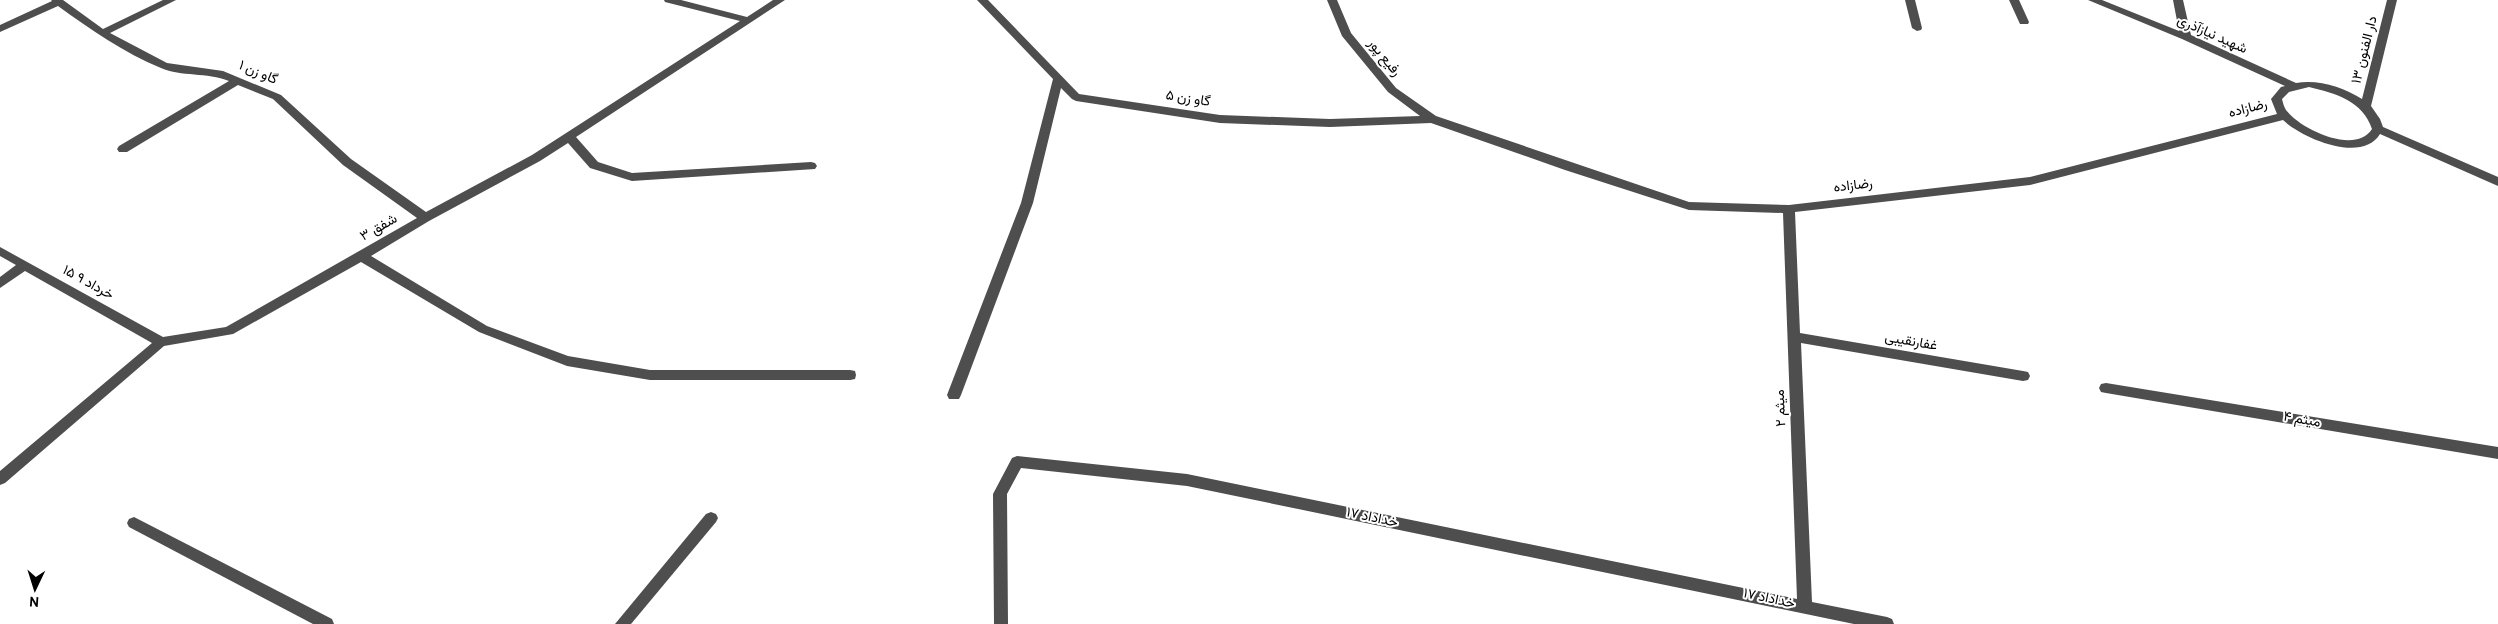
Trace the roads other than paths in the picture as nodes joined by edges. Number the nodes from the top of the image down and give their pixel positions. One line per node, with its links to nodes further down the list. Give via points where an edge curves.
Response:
1 (171, 0): 16 (street)
2 (669, 0): 12 (street)
3 (780, 0): 12 (street, شفق ۳)
4 (982, 0): 18 (street, گاو زن ۵)
5 (1332, 0): 23 (street, رفیع پور, via 1346,34 1392,90)
6 (1910, 0): 14 (street)
7 (2014, 0): 13 (street)
8 (2093, 0): 17 (street, شهید نیازآذری)
9 (2178, 0): 17 (street)
10 (2392, 0): 21 (street, دار الفنون ۱۳)
11 (57, 1): 15 (street); 16 (street, گاو زن ۱)
12 (748, 20): 25 (street, شفق ۳)
13 (2024, 22)
14 (1917, 28)
15 (0, 29)
16 (102, 33): 19 (street, گاو زن ۱, via 165,66 219,73)
17 (2186, 37): 20 (street, شهید نیازآذری)
18 (1058, 79): 23 (street, گاو زن ۵, via 1076,97 1220,119 1330,124); 40 (street, via 1027,203)
19 (237, 81): 26 (street); 30 (street, گاو زن ۱, via 276,97 347,162)
20 (2292, 85): 21 (street, via 2329,88); 22 (street, via 2276,97)
21 (2365, 107): 24 (street)
22 (2283, 116): 24 (street, via 2298,128 2339,143 2366,141); 29 (street, رضازاده, via 2030,181)
23 (1432, 119): 29 (street, رضازاده, via 1690,206)
24 (2378, 129): 28 (street)
25 (569, 137): 27 (street, via 594,165 632,177); 30 (street, شفق ۳)
26 (123, 149)
27 (811, 166)
28 (2498, 182)
29 (1789, 209): 35 (street, میثم ۲)
30 (425, 218): 32 (street, شفق ۳)
31 (0, 251): 33 (street, ۱۵ خرداد ۹)
32 (361, 256): 36 (street, شفق ۳, via 229,331); 37 (street, via 483,329 568,361 650,375)
33 (24, 265): 34 (street); 36 (street, ۱۵ خرداد ۹)
34 (0, 283)
35 (1794, 337): 38 (street, غفارنقیبی); 45 (street, میثم ۲)
36 (161, 342): 42 (street)
37 (850, 375)
38 (2023, 376)
39 (2106, 388): 41 (street, میثم ۴)
40 (954, 395)
41 (2498, 453)
42 (0, 479)
43 (711, 518): 47 (street)
44 (134, 523): 46 (street)
45 (1805, 606): 48 (street, خداداد ۱۷, via 1187,480 1017,462 1000,494); 49 (street, خداداد ۱۷)
46 (327, 624)
47 (622, 624)
48 (1001, 624)
49 (1887, 624)

